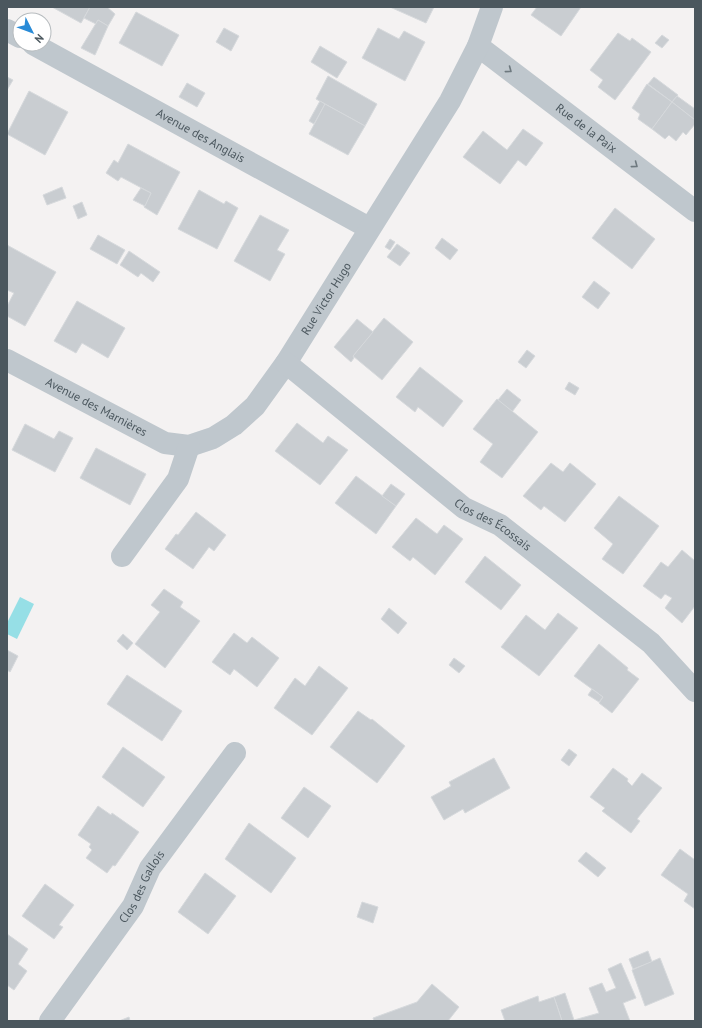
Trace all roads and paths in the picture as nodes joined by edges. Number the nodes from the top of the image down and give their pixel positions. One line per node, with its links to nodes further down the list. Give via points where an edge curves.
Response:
1 (492, 7): 2 (street, Rue Victor Hugo)
2 (478, 46): 4 (street, Rue de la Paix, one-way to 4); 5 (street, Rue Victor Hugo, via 450,101)
3 (47, 52): 5 (street, Avenue des Anglais)
4 (695, 211)
5 (369, 228): 7 (street, Rue Victor Hugo)
6 (7, 360): 8 (street, Avenue des Marnières, via 165,443)
7 (286, 363): 8 (street, Rue Victor Hugo, via 255,406 234,425 213,438); 10 (street, Clos des Écossais, via 464,508 500,525 650,643)
8 (189, 446): 9 (street, via 178,479)
9 (122, 556)
10 (695, 691)
11 (235, 753): 12 (street, Clos des Gallois, via 150,868 133,906)
12 (50, 1021)

